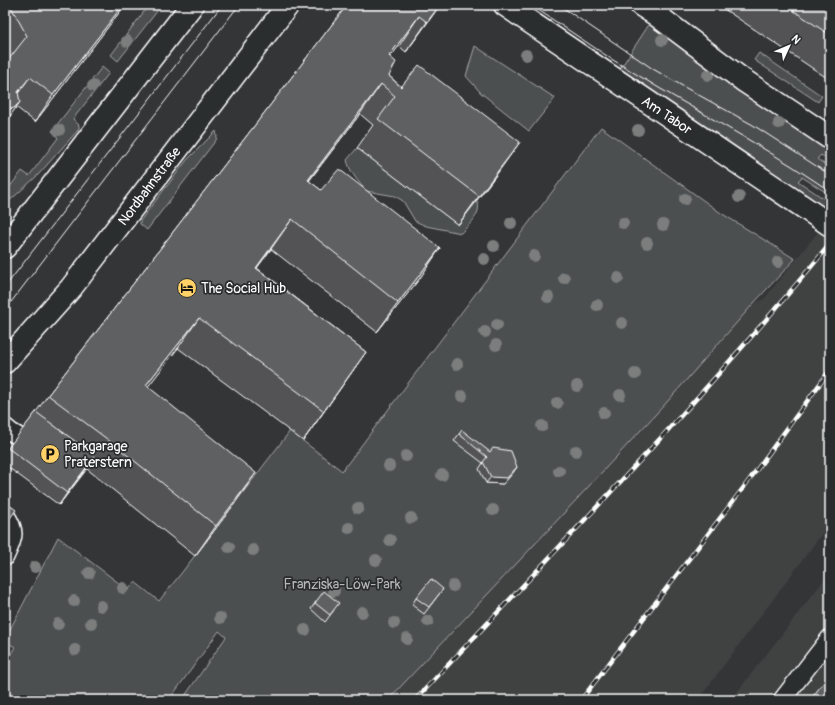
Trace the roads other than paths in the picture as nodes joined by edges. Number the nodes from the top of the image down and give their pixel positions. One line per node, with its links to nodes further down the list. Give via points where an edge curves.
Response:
1 (192, 5): 7 (main road)
2 (288, 5): 8 (main road, Nordbahnstraße, via 71,288)
3 (504, 5): 6 (main road, Am Tabor)
4 (641, 5): 5 (main road, via 743,80)
5 (830, 138)
6 (830, 225)
7 (8, 238)
8 (5, 362)
9 (5, 427): 10 (lane)
10 (50, 454)
11 (5, 514): 12 (lane, via 13,529 13,536)
12 (5, 558)
13 (830, 638): 14 (lane)
14 (782, 700)

